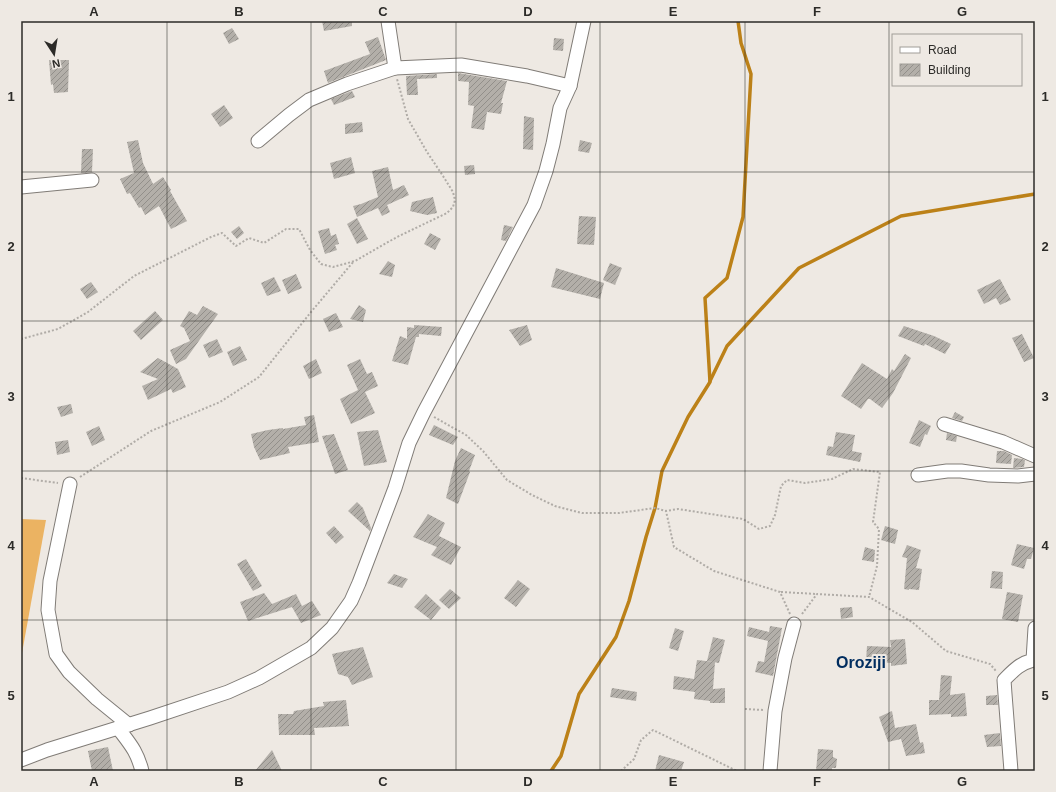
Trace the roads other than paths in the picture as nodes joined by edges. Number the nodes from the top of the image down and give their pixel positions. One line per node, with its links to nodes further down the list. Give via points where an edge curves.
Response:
1 (388, 21): 3 (street)
2 (584, 21): 4 (street)
3 (395, 68): 4 (street, via 462,65); 5 (street, via 309,100)
4 (570, 86): 15 (street, via 560,108 546,171 534,205 424,412 410,443 359,583 332,628 311,648 259,678 228,692)
5 (258, 141)
6 (92, 180): 7 (street)
7 (21, 187)
8 (944, 424): 9 (street, via 1003,442)
9 (1035, 456)
10 (1035, 474): 11 (street, via 989,475 954,470)
11 (918, 475)
12 (70, 484): 15 (street, via 50,581 48,610 56,654 69,672)
13 (794, 624): 18 (street, via 775,711)
14 (1035, 628): 19 (street, via 1033,660 1023,663 1004,680)
15 (123, 726): 16 (street); 17 (street, via 137,753)
16 (21, 760)
17 (142, 771)
18 (770, 771)
19 (1011, 771)

